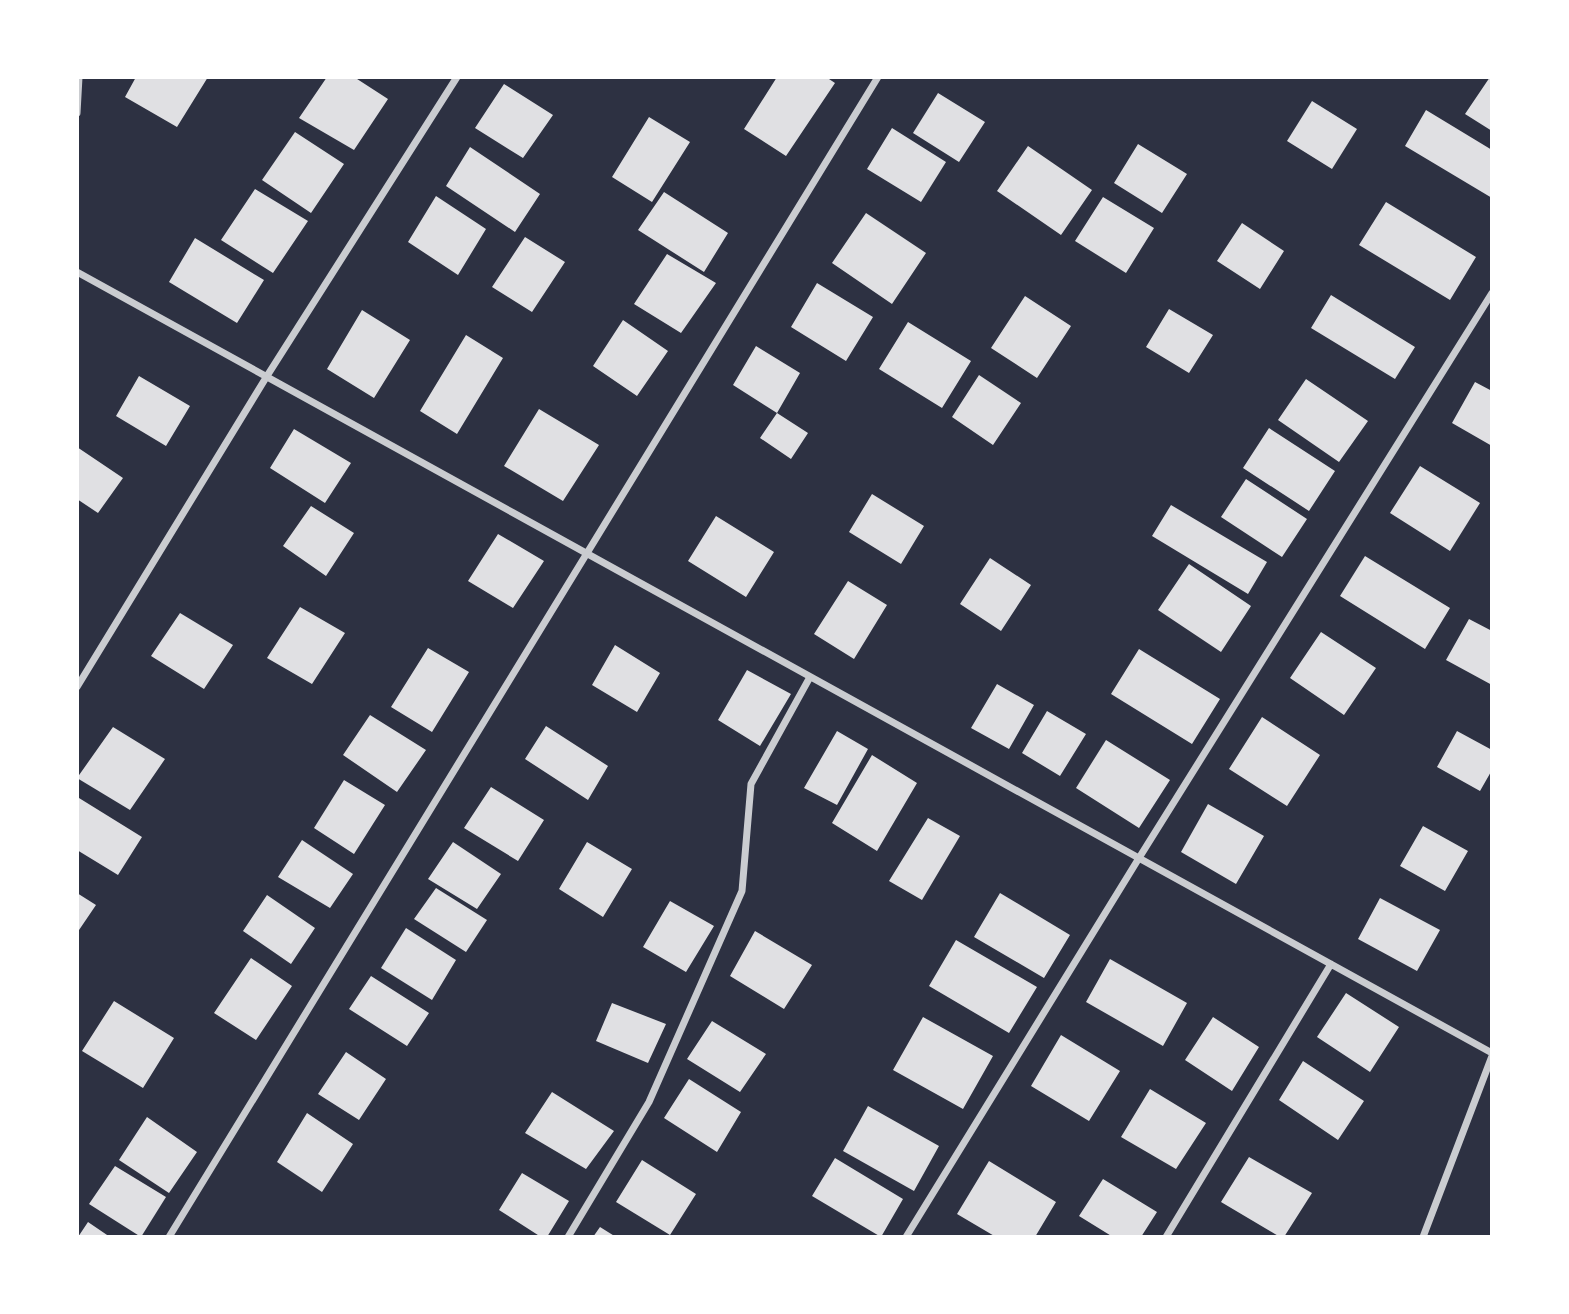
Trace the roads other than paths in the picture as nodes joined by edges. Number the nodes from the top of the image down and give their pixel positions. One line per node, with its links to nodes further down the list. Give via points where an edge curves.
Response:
1 (79, 77): 4 (street)
2 (457, 77): 7 (street)
3 (878, 77): 8 (street)
4 (77, 113)
5 (77, 272): 7 (street)
6 (1492, 293): 11 (street)
7 (267, 376): 8 (street); 10 (street)
8 (586, 553): 9 (street); 14 (street)
9 (810, 677): 11 (street); 15 (street, via 751,784 742,891 649,1102)
10 (77, 687)
11 (1139, 858): 12 (street); 16 (street)
12 (1331, 964): 13 (street); 17 (street)
13 (1492, 1054): 18 (street)
14 (169, 1237)
15 (568, 1237)
16 (906, 1237)
17 (1166, 1237)
18 (1423, 1237)

